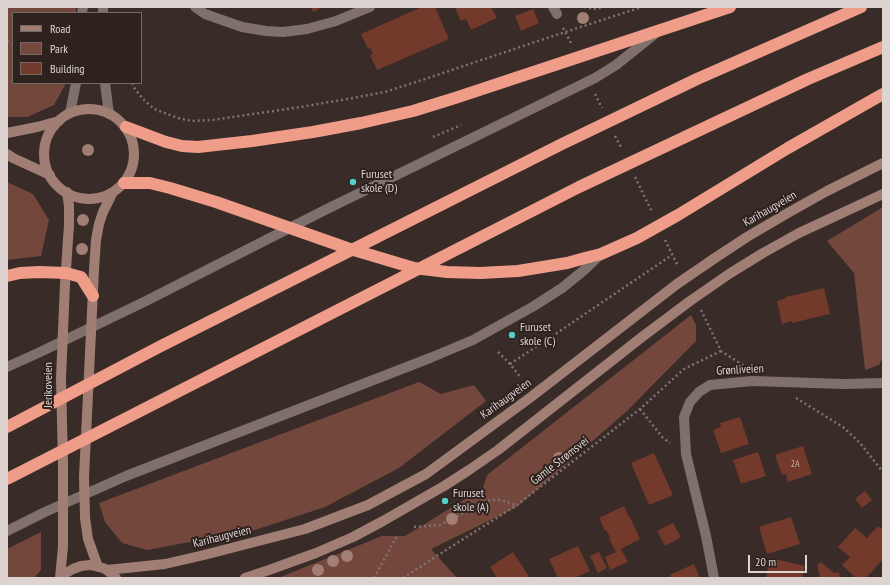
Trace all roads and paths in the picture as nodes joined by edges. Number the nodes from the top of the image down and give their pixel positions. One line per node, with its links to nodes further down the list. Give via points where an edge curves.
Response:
1 (194, 7): 2 (street, via 205,14 242,27 283,32 329,23)
2 (370, 7)
3 (584, 7): 4 (path)
4 (603, 7)
5 (642, 7): 12 (path, via 392,89 301,107 192,121 154,108 143,99)
6 (730, 7): 8 (highway)
7 (861, 7): 38 (highway, via 562,144 159,347)
8 (660, 30): 17 (highway, via 413,111 313,132 198,147 166,142); 34 (street, via 616,65 595,78 144,302)
9 (883, 47): 40 (highway, via 727,116 578,187)
10 (76, 84): 14 (street)
11 (105, 84): 15 (street)
12 (132, 84)
13 (883, 94): 26 (highway, via 678,215)
14 (70, 113): 15 (main road, via 90,109); 16 (main road)
15 (109, 114): 17 (main road)
16 (58, 121): 18 (main road, via 37,128); 21 (main road, via 46,141 44,153)
17 (126, 128): 22 (main road, via 134,147 134,158)
18 (7, 133)
19 (7, 154): 21 (main road)
20 (883, 163): 45 (main road, Karihaugveien, via 786,214 715,258 426,474 374,501 333,519 276,537 165,564 135,568)
21 (50, 176): 23 (main road)
22 (124, 183): 24 (main road); 26 (highway, via 150,183 170,188 414,268 480,273 518,271)
23 (67, 192): 24 (main road, via 90,199); 29 (main road, Jerikoveien, via 69,226)
24 (113, 192): 30 (main road, via 99,224)
25 (883, 194): 48 (main road, via 799,233 729,274 642,337 498,450 444,486 353,537)
26 (601, 254): 43 (street, via 562,288 473,340 126,476)
27 (672, 254): 33 (path)
28 (7, 276): 29 (highway, via 26,273)
29 (66, 278): 30 (highway, via 81,277); 46 (main road, Jerikoveien, via 61,378 63,548)
30 (93, 296): 45 (main road, via 84,477 85,518 88,539)
31 (721, 350): 37 (path, Gamle Strømsvei, via 684,369)
32 (498, 352): 33 (path)
33 (510, 364): 35 (path)
34 (7, 367)
35 (521, 378)
36 (883, 383): 39 (street, Grønliveien, via 752,381 710,384 690,402 684,418)
37 (640, 409): 39 (path, via 663,438); 41 (path, Gamle Strømsvei)
38 (7, 427)
39 (686, 454): 51 (street, Grønliveien)
40 (7, 479)
41 (517, 505): 42 (path, via 501,500 487,501 440,525); 50 (path, Gamle Strømsvei)
42 (414, 527)
43 (7, 531)
44 (397, 536): 49 (path)
45 (102, 568): 46 (main road, Jerikoveien, via 81,566); 47 (main road)
46 (60, 578)
47 (116, 578)
48 (245, 578)
49 (374, 578)
50 (403, 578)
51 (714, 578)

